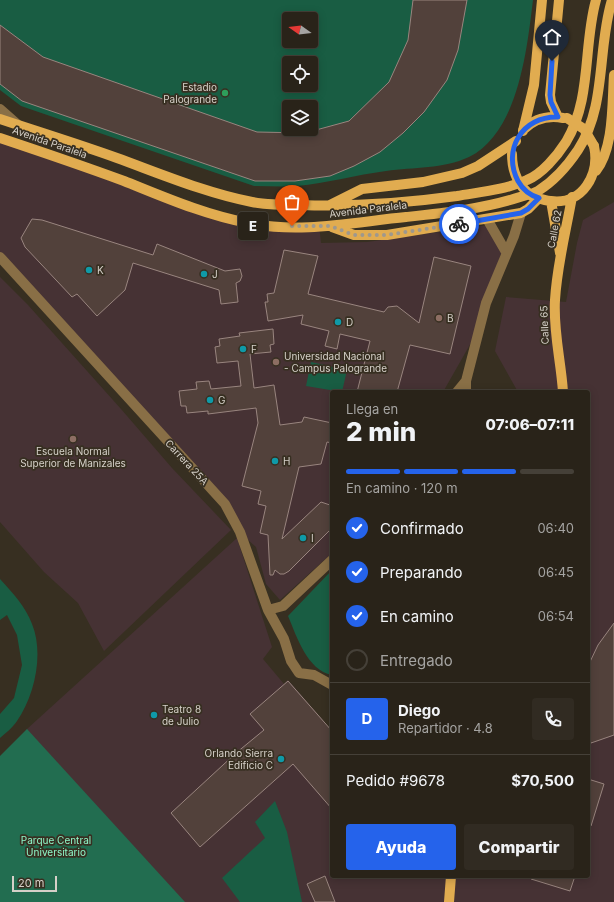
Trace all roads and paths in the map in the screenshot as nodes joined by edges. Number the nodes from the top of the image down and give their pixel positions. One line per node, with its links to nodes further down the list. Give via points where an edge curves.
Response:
1 (542, 0): 10 (main road, via 534,85)
2 (559, 0): 7 (main road, via 550,95 551,102)
3 (596, 0): 17 (main road, Avenida Paralela, via 592,14 586,82 578,116 566,142 547,166 528,180 484,192 395,203)
4 (612, 0): 20 (main road, Avenida Paralela, via 603,38 599,86 592,120 579,149 558,175 537,192 488,206)
5 (614, 75): 13 (main road, via 608,149 602,164)
6 (0, 109): 9 (street)
7 (562, 117): 10 (main road, via 550,116 535,121); 13 (main road, bridge, via 584,129 594,146)
8 (0, 119): 9 (main road, Avenida Paralela)
9 (17, 124): 17 (main road, Avenida Paralela, via 231,197 272,204)
10 (523, 131): 12 (main road)
11 (0, 138): 20 (main road, Avenida Paralela, via 77,163 191,207 242,222 280,227)
12 (516, 141): 14 (main road, bridge, via 512,154 515,175 525,191); 17 (main road, via 478,166 462,173 423,182 362,189)
13 (594, 172): 15 (main road, via 586,187)
14 (535, 197): 16 (main road); 18 (main road, via 528,209)
15 (572, 197): 16 (main road, via 562,201); 23 (main road, Calle 62)
16 (551, 201): 23 (main road, Calle 62)
17 (327, 206)
18 (521, 213): 19 (main road); 21 (street)
19 (488, 219): 20 (main road, via 386,235 354,235); 21 (street)
20 (330, 226)
21 (506, 252): 24 (street, via 486,303)
22 (0, 257): 29 (street, Carrera 25A, via 225,504 240,532)
23 (561, 257): 27 (main road, Calle 65, via 555,300 555,329)
24 (466, 381): 25 (street); 26 (street)
25 (459, 390)
26 (466, 390)
27 (563, 390)
28 (330, 562): 29 (street, via 283,606)
29 (268, 610): 30 (street, Carrera 25A, via 284,639 290,661 300,673 314,675)
30 (330, 684)
31 (451, 878): 32 (main road)
32 (449, 902)

